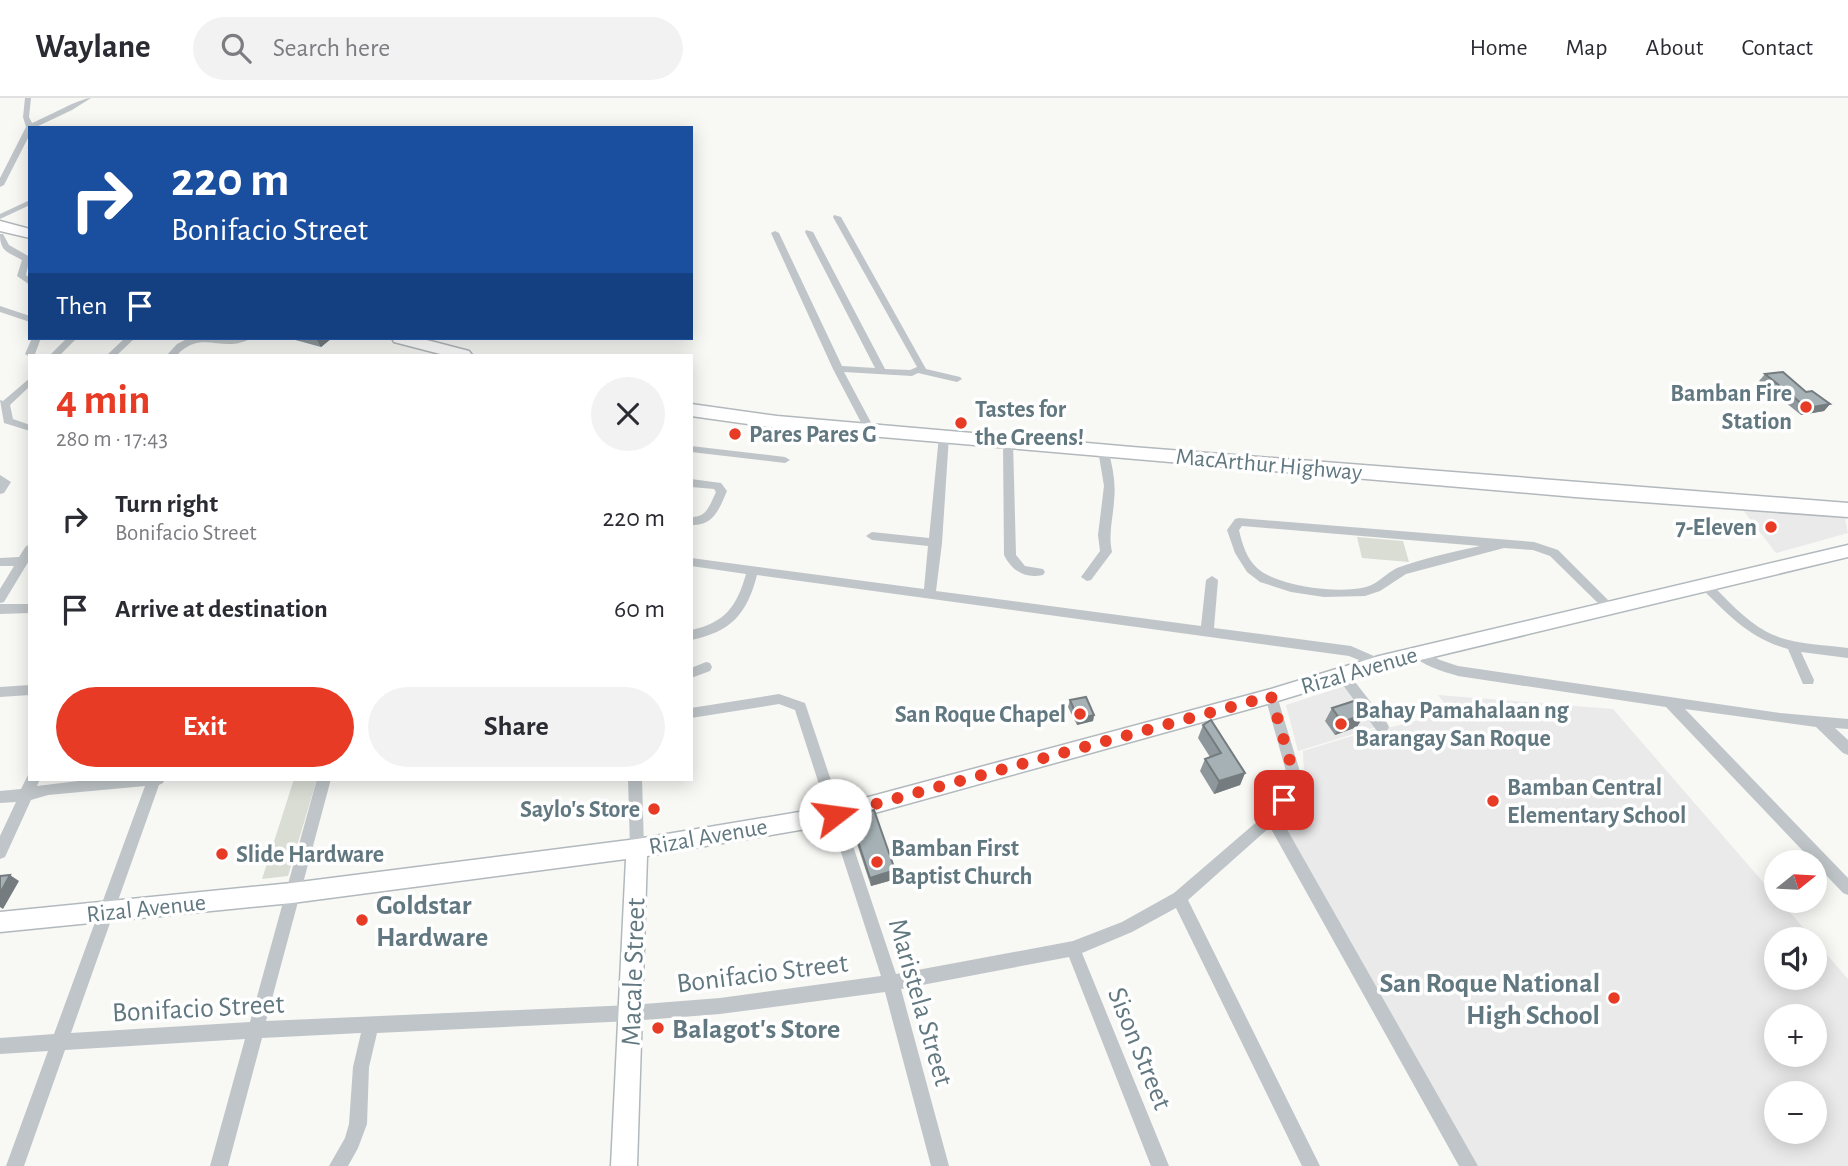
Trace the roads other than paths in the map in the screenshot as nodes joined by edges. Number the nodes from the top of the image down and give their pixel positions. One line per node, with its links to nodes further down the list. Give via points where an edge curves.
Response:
1 (28, 98): 3 (street)
2 (88, 98): 4 (street)
3 (30, 126)
4 (32, 126)
5 (28, 131): 6 (street)
6 (3, 175): 7 (street)
7 (0, 186)
8 (28, 203): 10 (street)
9 (837, 216): 31 (street, via 922,364)
10 (0, 217)
11 (0, 226): 13 (highway)
12 (809, 232): 30 (street)
13 (28, 233)
14 (775, 233): 29 (street)
15 (0, 236): 16 (street, via 6,247 27,259 21,276)
16 (28, 281)
17 (0, 309): 18 (street)
18 (28, 318)
19 (70, 340): 25 (street)
20 (128, 340): 26 (street)
21 (186, 340): 27 (street)
22 (202, 340): 23 (street)
23 (238, 340)
24 (407, 340): 28 (highway)
25 (56, 354)
26 (113, 354)
27 (173, 354)
28 (458, 354)
29 (838, 369): 30 (street); 37 (street)
30 (881, 370): 31 (street)
31 (920, 371): 32 (street)
32 (957, 379)
33 (28, 384): 34 (street)
34 (3, 403): 36 (street, via 9,421)
35 (693, 410): 37 (highway, MacArthur Highway)
36 (28, 427)
37 (870, 430): 38 (highway, MacArthur Highway)
38 (944, 436): 39 (highway, MacArthur Highway); 49 (street)
39 (1008, 442): 41 (highway, MacArthur Highway); 57 (street, via 1010,555 1017,567)
40 (693, 449): 42 (street)
41 (1103, 450): 46 (highway, MacArthur Highway); 58 (street, via 1108,468 1102,537 1106,552)
42 (785, 460)
43 (0, 479): 45 (street, via 6,482)
44 (693, 483): 47 (street, via 717,486 722,491 710,517)
45 (0, 491)
46 (1848, 510)
47 (693, 521)
48 (872, 536): 49 (street)
49 (936, 543): 61 (street)
50 (1502, 544): 50 (street, via 1239,522 1233,530 1254,573 1302,589 1349,594 1381,586 1398,573); 63 (street, via 1554,553)
51 (1848, 551): 60 (street, Rizal Avenue)
52 (28, 552): 53 (street)
53 (22, 561): 54 (street); 62 (street)
54 (0, 562)
55 (693, 562): 56 (street)
56 (752, 572): 61 (street); 67 (street, via 741,607 717,627)
57 (1039, 572)
58 (1087, 577)
59 (1212, 580): 66 (street)
60 (1704, 584): 63 (street, Rizal Avenue); 68 (street, via 1754,630)
61 (930, 593): 66 (street)
62 (0, 599)
63 (1608, 606): 69 (street, Rizal Avenue)
64 (28, 608): 65 (street)
65 (0, 609)
66 (1207, 632): 71 (street, via 1350,651)
67 (693, 634)
68 (1792, 645): 70 (street); 75 (street)
69 (1417, 653): 71 (street, Rizal Avenue); 79 (street, via 1458,671)
70 (1848, 653)
71 (1379, 663): 74 (street, Rizal Avenue)
72 (706, 667): 73 (street)
73 (693, 672)
74 (1341, 673): 78 (street, Rizal Avenue); 83 (street)
75 (1808, 680)
76 (28, 690): 77 (street)
77 (0, 692)
78 (1271, 696): 92 (street, Rizal Avenue); 93 (street, Bonifacio Street, via 1294,775)
79 (1671, 702): 81 (street); 96 (street)
80 (693, 713): 92 (street, via 779,699 800,707)
81 (1819, 721): 82 (street); 84 (street)
82 (1848, 724)
83 (1382, 727)
84 (1848, 750)
85 (32, 781): 90 (street)
86 (134, 781): 90 (street)
87 (154, 781): 99 (street)
88 (323, 781): 97 (street)
89 (635, 781): 94 (street, Macale Street)
90 (25, 795): 91 (street); 95 (street)
91 (0, 797)
92 (835, 815): 94 (street, Rizal Avenue); 102 (street, Maristela Street)
93 (1272, 817): 98 (street, Bonifacio Street); 115 (street)
94 (637, 848): 97 (street, Rizal Avenue); 103 (street, Macale Street)
95 (0, 852)
96 (1848, 888)
97 (292, 893): 99 (street, Rizal Avenue); 105 (street)
98 (1179, 898): 101 (street, Bonifacio Street, via 1127,927); 114 (street)
99 (106, 912): 100 (street, Rizal Avenue); 106 (street)
100 (0, 922)
101 (1073, 949): 102 (street, Bonifacio Street); 113 (street, Sison Street)
102 (891, 983): 103 (street, Bonifacio Street); 112 (street, Maristela Street)
103 (631, 1013): 104 (street, Bonifacio Street); 111 (street, Macale Street)
104 (371, 1025): 105 (street, Bonifacio Street); 110 (street, via 361,1067 358,1124)
105 (254, 1030): 106 (street, Bonifacio Street); 109 (street)
106 (58, 1042): 107 (street, Bonifacio Street); 108 (street)
107 (0, 1046)
108 (15, 1166)
109 (219, 1166)
110 (338, 1166)
111 (624, 1166)
112 (940, 1166)
113 (1160, 1166)
114 (1311, 1166)
115 (1469, 1166)

